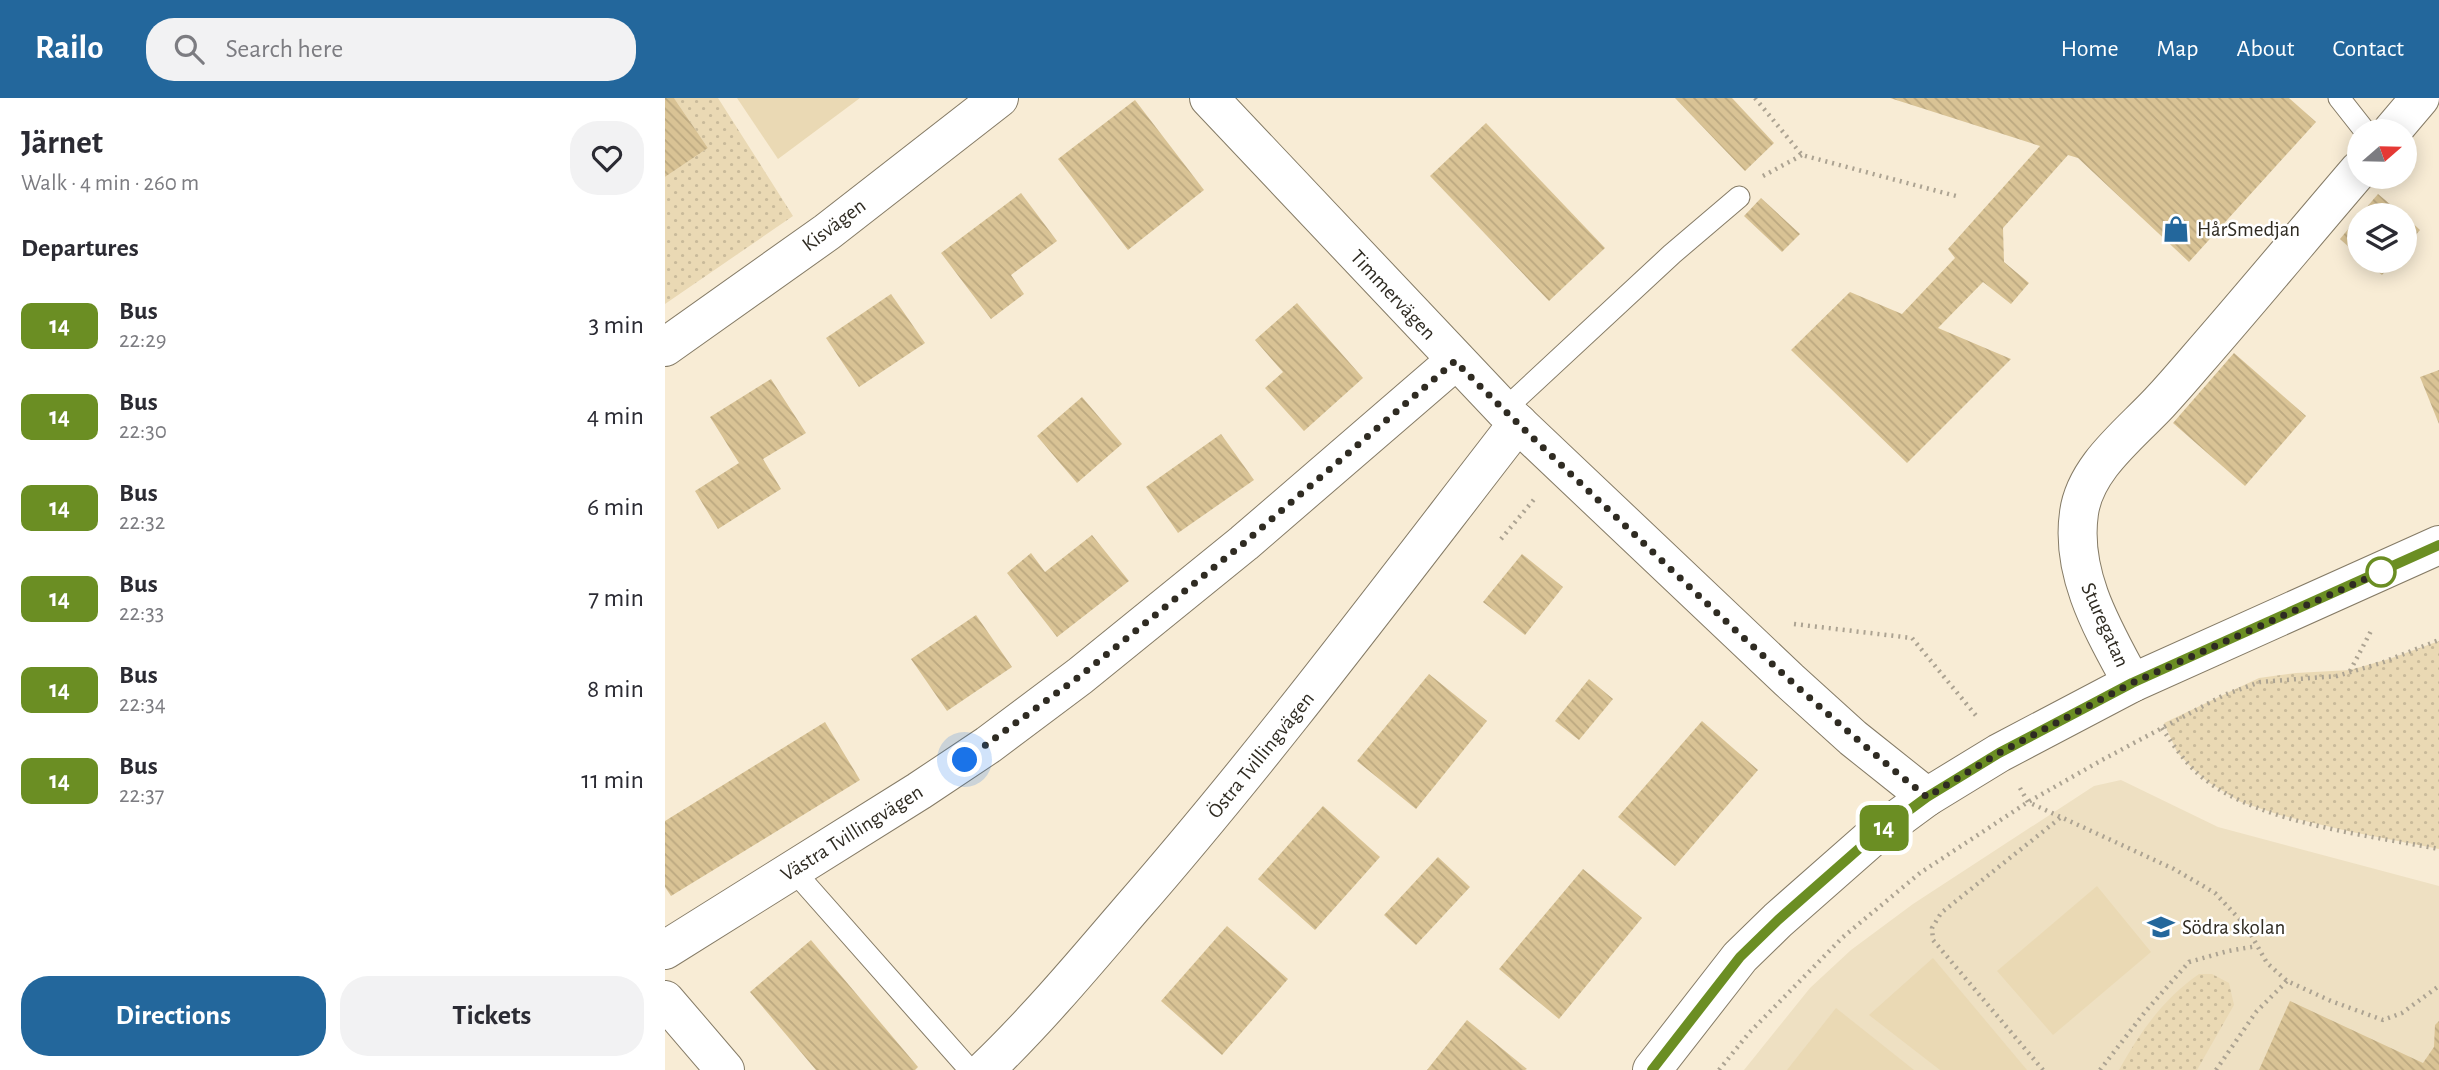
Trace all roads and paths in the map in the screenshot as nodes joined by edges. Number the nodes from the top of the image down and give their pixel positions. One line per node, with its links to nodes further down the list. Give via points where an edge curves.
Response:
1 (999, 98): 12 (street, Kisvägen, via 827,232)
2 (1209, 98): 13 (street, Timmervägen)
3 (1755, 98): 8 (path)
4 (2339, 98): 6 (lane)
5 (2420, 98): 7 (street)
6 (2356, 119)
7 (2402, 119)
8 (1802, 155): 10 (path); 11 (path, via 1755,180)
9 (2347, 184): 22 (street, Sturegatan, via 2126,436 2087,488 2079,513 2084,583)
10 (1956, 196)
11 (1739, 197): 14 (lane, via 1672,254)
12 (665, 347)
13 (1455, 361): 14 (street, Timmervägen); 29 (street, Västra Tvillingvägen, via 1244,543 1080,676 988,745)
14 (1511, 417): 25 (street, Timmervägen, via 1789,680); 37 (street, Östra Tvillingvägen, via 1289,722 1025,1031)
15 (1544, 489): 16 (path)
16 (1501, 540)
17 (2439, 545): 22 (street)
18 (1817, 628): 24 (path, via 1912,638 1974,712)
19 (2371, 631): 21 (path)
20 (2439, 640): 21 (path)
21 (2350, 672): 23 (path, via 2260,682 2224,695)
22 (2132, 683): 24 (street, Sturegatan)
23 (2162, 728): 26 (path); 28 (path, via 2192,768 2241,802 2328,827)
24 (1999, 753): 25 (street, Sturegatan); 26 (path)
25 (1927, 797): 38 (street, Sturegatan, via 1870,839 1740,957)
26 (2028, 802): 27 (path); 39 (path, via 1920,873 1843,937)
27 (2060, 818): 30 (path, via 2215,893 2246,926); 40 (path, via 1941,913 1931,928 1933,940)
28 (2439, 849)
29 (793, 870): 31 (street, Västra Tvillingvägen); 36 (lane)
30 (2257, 946): 32 (path); 41 (path, via 2189,962)
31 (665, 950)
32 (2287, 981): 33 (path, via 2382,1020 2402,1013); 42 (path, via 2256,1012)
33 (2439, 986)
34 (665, 1000): 35 (street)
35 (725, 1070)
36 (970, 1070)
37 (985, 1070)
38 (1652, 1070)
39 (1719, 1070)
40 (2043, 1070)
41 (2100, 1070)
42 (2216, 1070)

